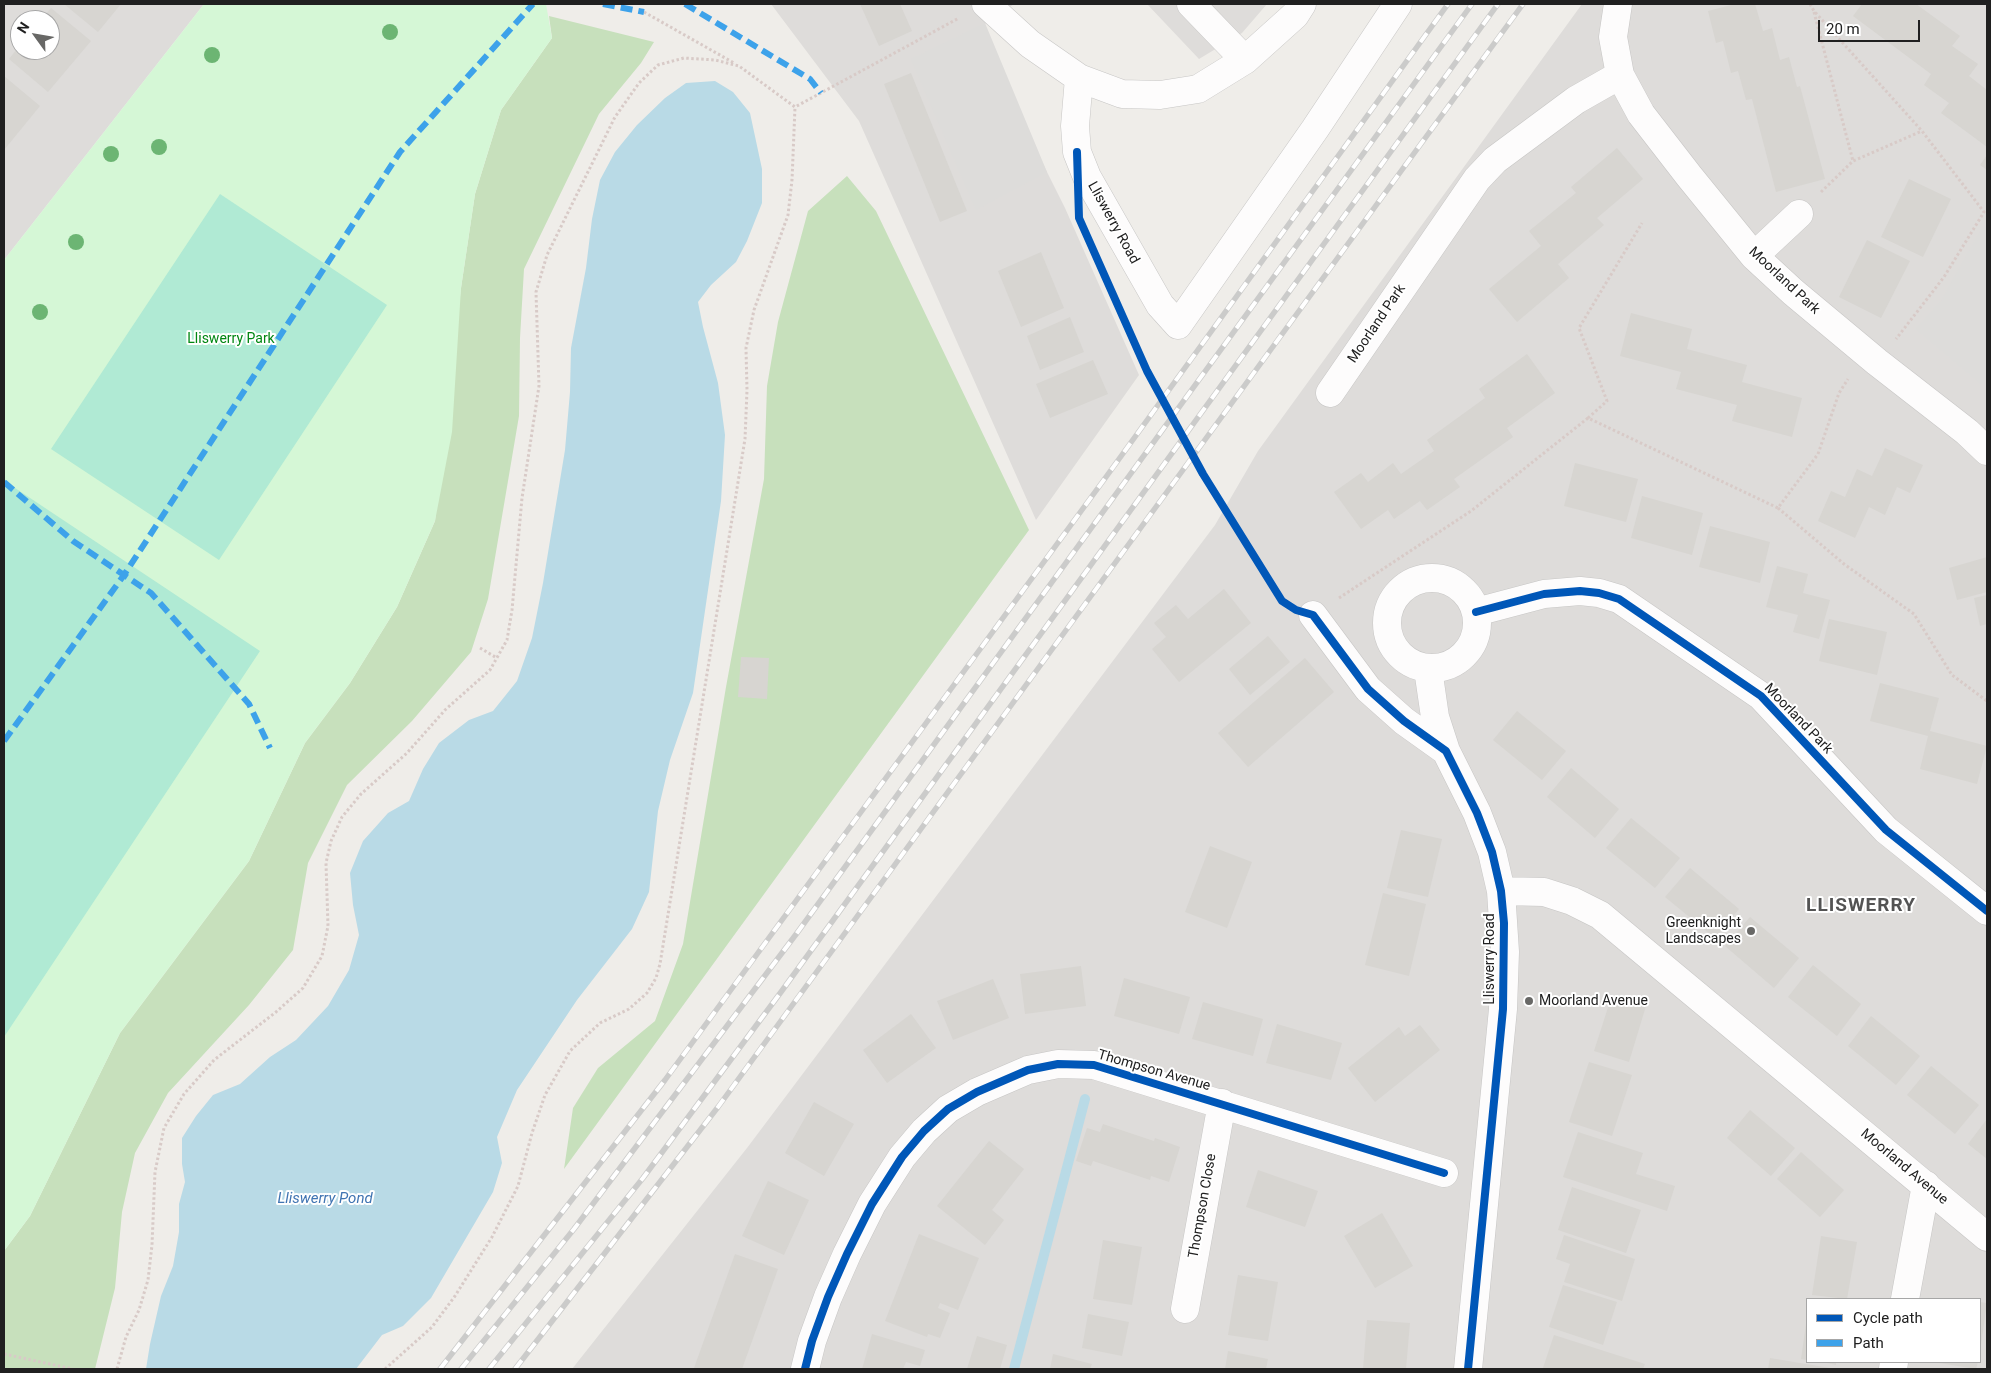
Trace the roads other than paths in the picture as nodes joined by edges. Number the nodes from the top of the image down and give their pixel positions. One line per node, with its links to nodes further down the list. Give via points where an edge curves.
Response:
1 (986, 4): 8 (street, via 1030,44)
2 (1191, 4): 6 (street)
3 (1302, 4): 6 (street, via 1295,15)
4 (1398, 4): 8 (street, Lliswerry Road, via 1178,325 1160,305 1087,177 1077,152 1075,126)
5 (1618, 4): 7 (street, Moorland Park, via 1613,37)
6 (1245, 60): 8 (street, via 1198,89 1160,95 1122,94)
7 (1620, 75): 10 (street, Moorland Park, via 1641,114); 11 (street, Moorland Park, via 1576,100 1495,160 1477,179)
8 (1079, 78)
9 (1799, 214): 10 (street)
10 (1754, 256): 12 (street, Moorland Park, via 1793,292)
11 (1330, 392)
12 (1987, 451)
13 (1476, 612): 15 (street, via 1477,629 1472,645 1461,658 1445,667); 15 (street, via 1459,587 1445,580 1430,578 1403,589 1387,615 1387,630 1401,656 1414,665); 18 (street, Moorland Park, via 1544,594 1580,591 1619,599 1761,696 1886,830)
14 (1313, 615): 16 (street, Lliswerry Road, via 1368,690)
15 (1428, 668): 16 (street, Lliswerry Road, via 1435,717)
16 (1446, 751): 17 (street, Lliswerry Road, via 1477,812 1492,852)
17 (1501, 891): 21 (street, Moorland Avenue, via 1544,892 1572,900 1600,915); 26 (street, Lliswerry Road, via 1505,952 1503,1009)
18 (1987, 911)
19 (1222, 1103): 20 (street, Thompson Avenue); 24 (street, Thompson Close); 25 (street, Thompson Avenue, via 1094,1065 1058,1064 1008,1078 948,1109 902,1157 872,1204 828,1298)
20 (1444, 1173)
21 (1926, 1185): 22 (street, Moorland Avenue); 23 (street)
22 (1987, 1237)
23 (1905, 1298)
24 (1185, 1309)
25 (805, 1369)
26 (1468, 1369)

